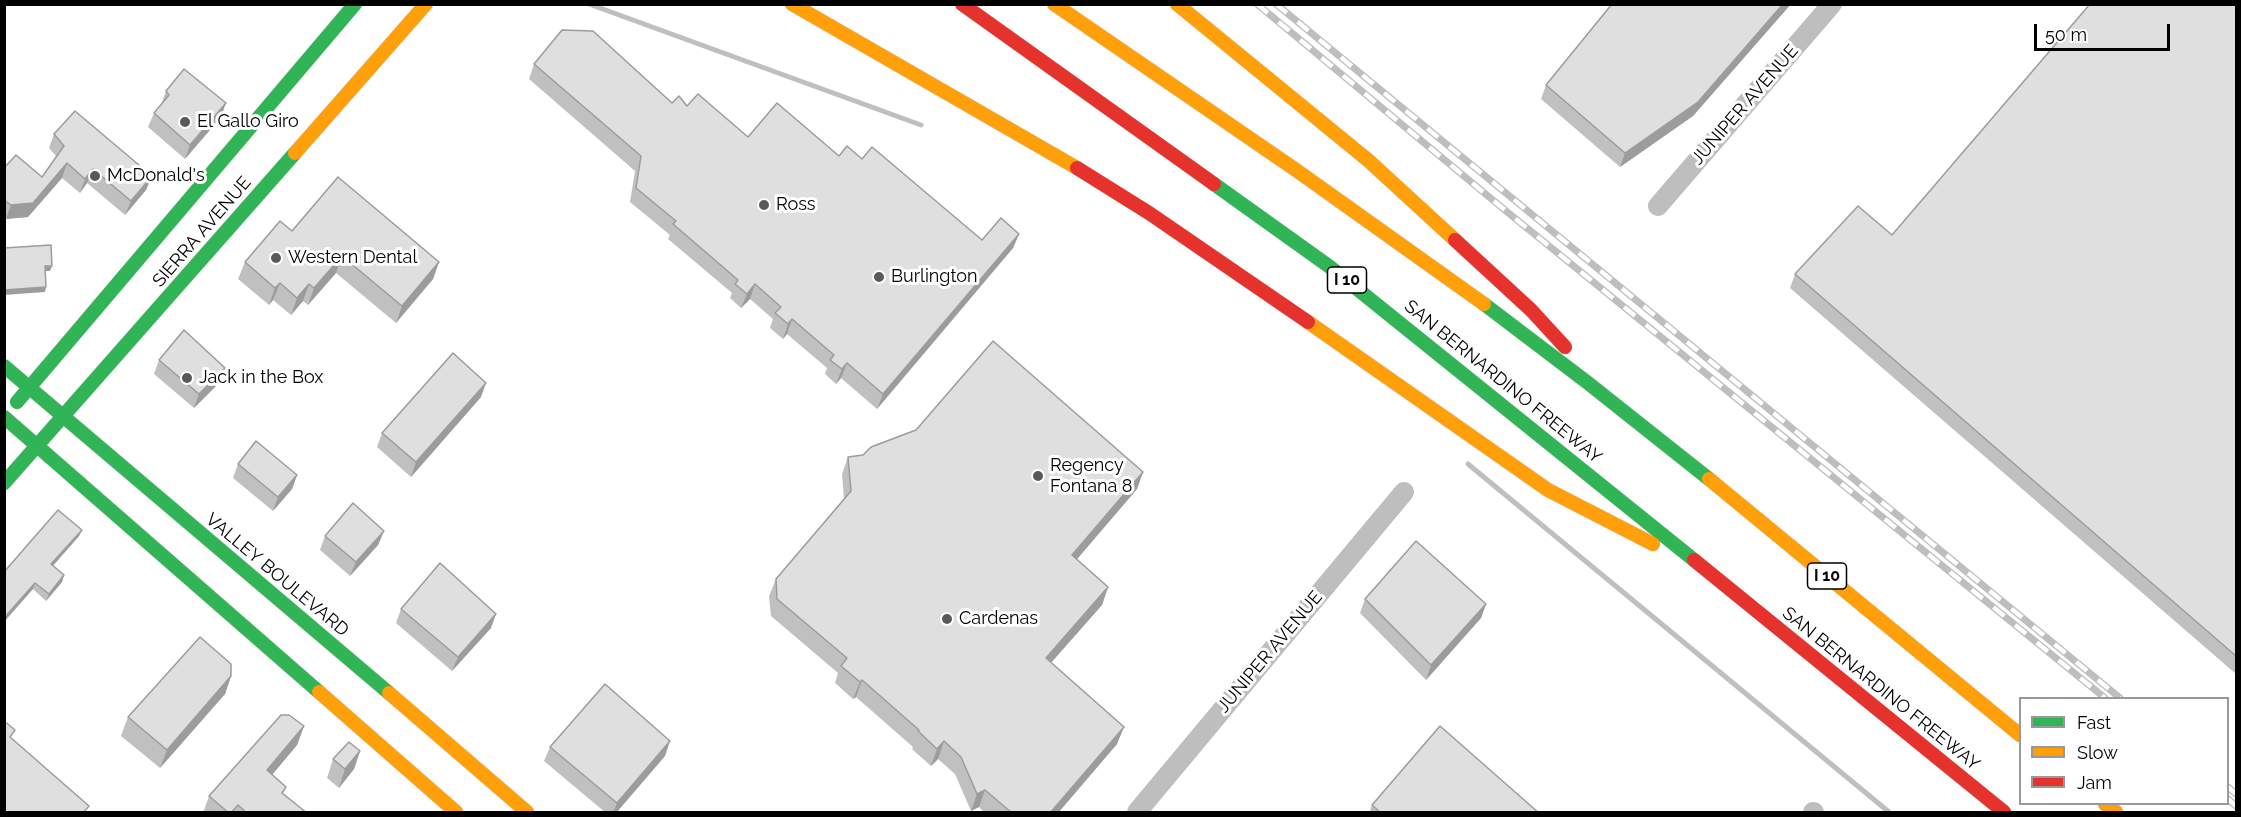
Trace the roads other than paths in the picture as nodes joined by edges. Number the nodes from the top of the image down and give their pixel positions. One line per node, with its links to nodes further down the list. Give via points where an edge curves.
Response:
1 (355, 4): 10 (main road, SIERRA AVENUE)
2 (426, 4): 12 (main road, SIERRA AVENUE)
3 (792, 4): 17 (main road, via 1149,213 1548,490)
4 (962, 4): 17 (main road, SAN BERNARDINO FREEWAY / I 10, via 1330,267)
5 (1054, 4): 13 (main road, I 10, via 1440,272)
6 (1177, 4): 13 (main road, via 1369,160 1531,310)
7 (1832, 4): 8 (street, JUNIPER AVENUE)
8 (1658, 206)
9 (4, 366): 10 (main road, VALLEY BOULEVARD)
10 (28, 387): 11 (main road, SIERRA AVENUE); 12 (main road, VALLEY BOULEVARD)
11 (5, 418): 14 (main road)
12 (63, 418): 14 (main road, SIERRA AVENUE); 20 (main road, VALLEY BOULEVARD)
13 (1633, 418): 18 (main road, I 10)
14 (37, 447): 15 (main road, SIERRA AVENUE); 19 (main road)
15 (4, 483)
16 (1404, 492): 21 (street, JUNIPER AVENUE)
17 (1717, 578): 22 (main road, SAN BERNARDINO FREEWAY / I 10)
18 (2019, 734)
19 (456, 813)
20 (527, 813)
21 (1137, 813)
22 (2004, 813)

